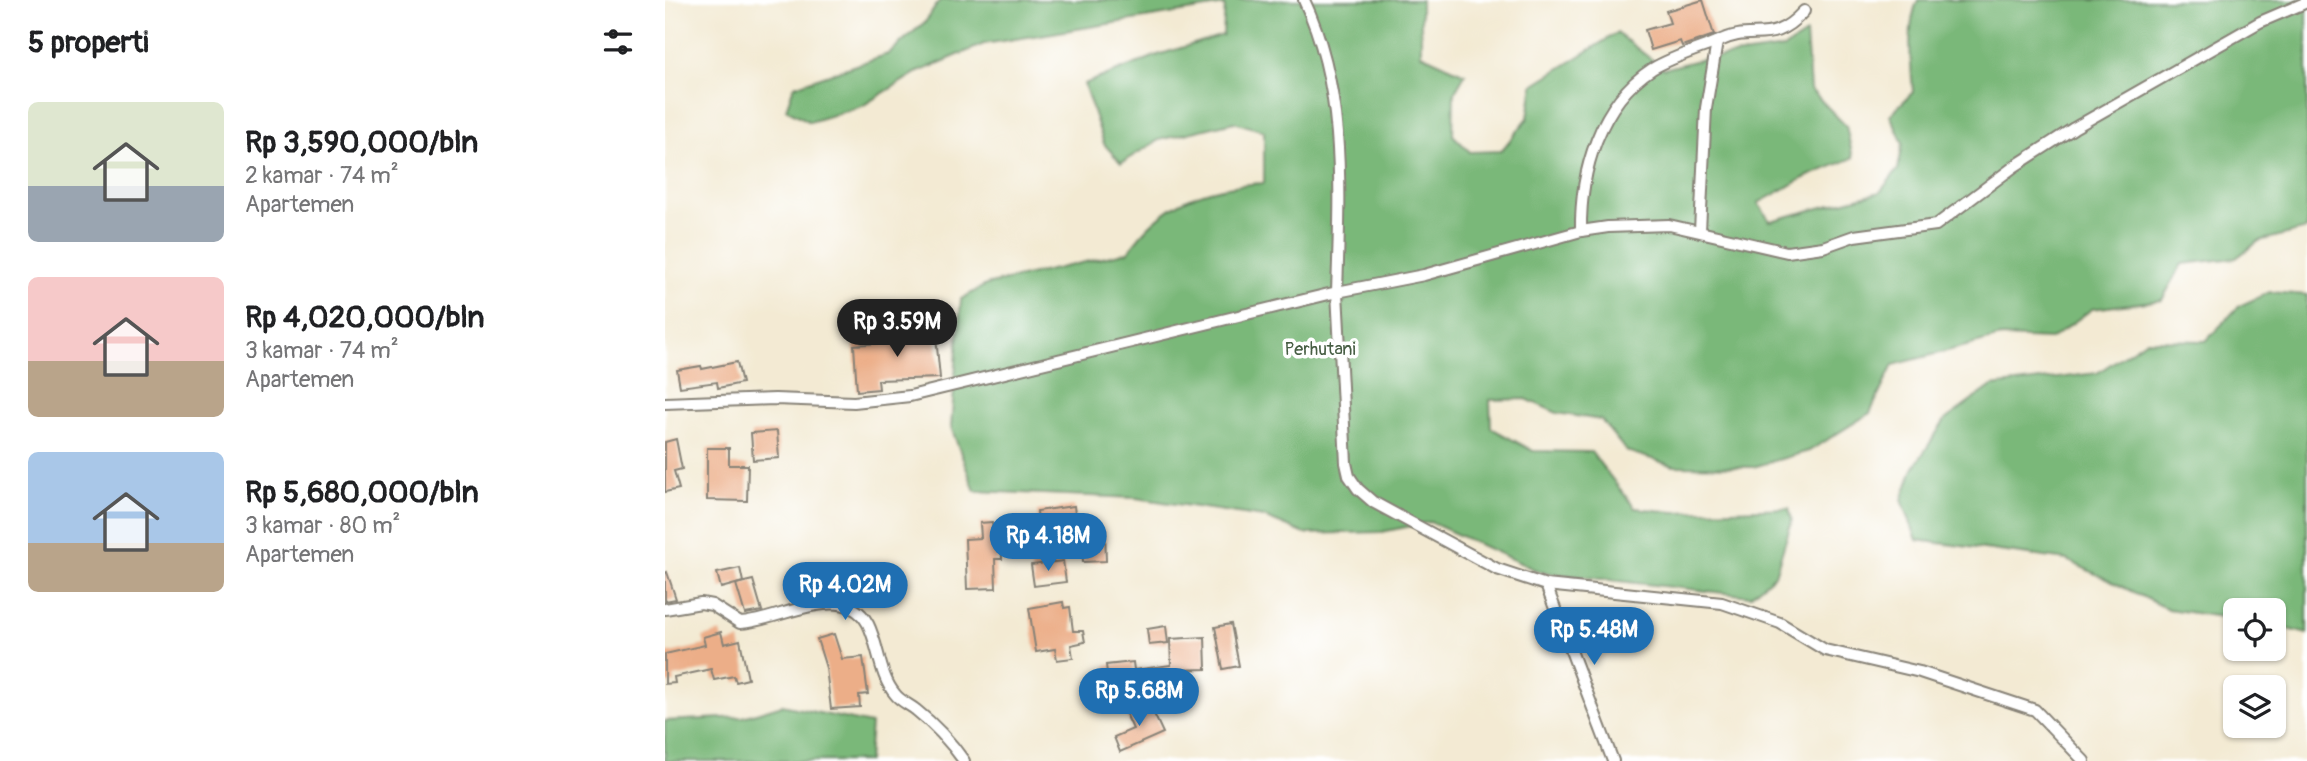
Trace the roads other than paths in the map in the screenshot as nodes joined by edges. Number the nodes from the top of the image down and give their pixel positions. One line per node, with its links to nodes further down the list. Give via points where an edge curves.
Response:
1 (1304, 0): 7 (street, via 1316,28 1336,115 1341,173)
2 (2307, 2): 6 (street, via 2249,28 2074,128 1936,225 1854,236 1787,252)
3 (1804, 11): 4 (street, via 1778,33 1738,34)
4 (1717, 42): 5 (street, via 1654,68 1616,102 1586,169); 6 (street, via 1706,108)
5 (1581, 231): 6 (street, via 1636,225); 7 (street, via 1424,275)
6 (1700, 231)
7 (1337, 292): 8 (street, via 910,396 854,402); 9 (street, via 1346,463 1358,489 1463,553)
8 (665, 403)
9 (1546, 585): 12 (street); 13 (street, via 1722,603 1780,623 1825,650 1920,672 2035,710)
10 (665, 609): 11 (street, via 712,605 740,623 771,619 822,602 842,603 856,610 867,623 893,692 932,722)
11 (964, 761)
12 (1613, 761)
13 (2084, 761)

